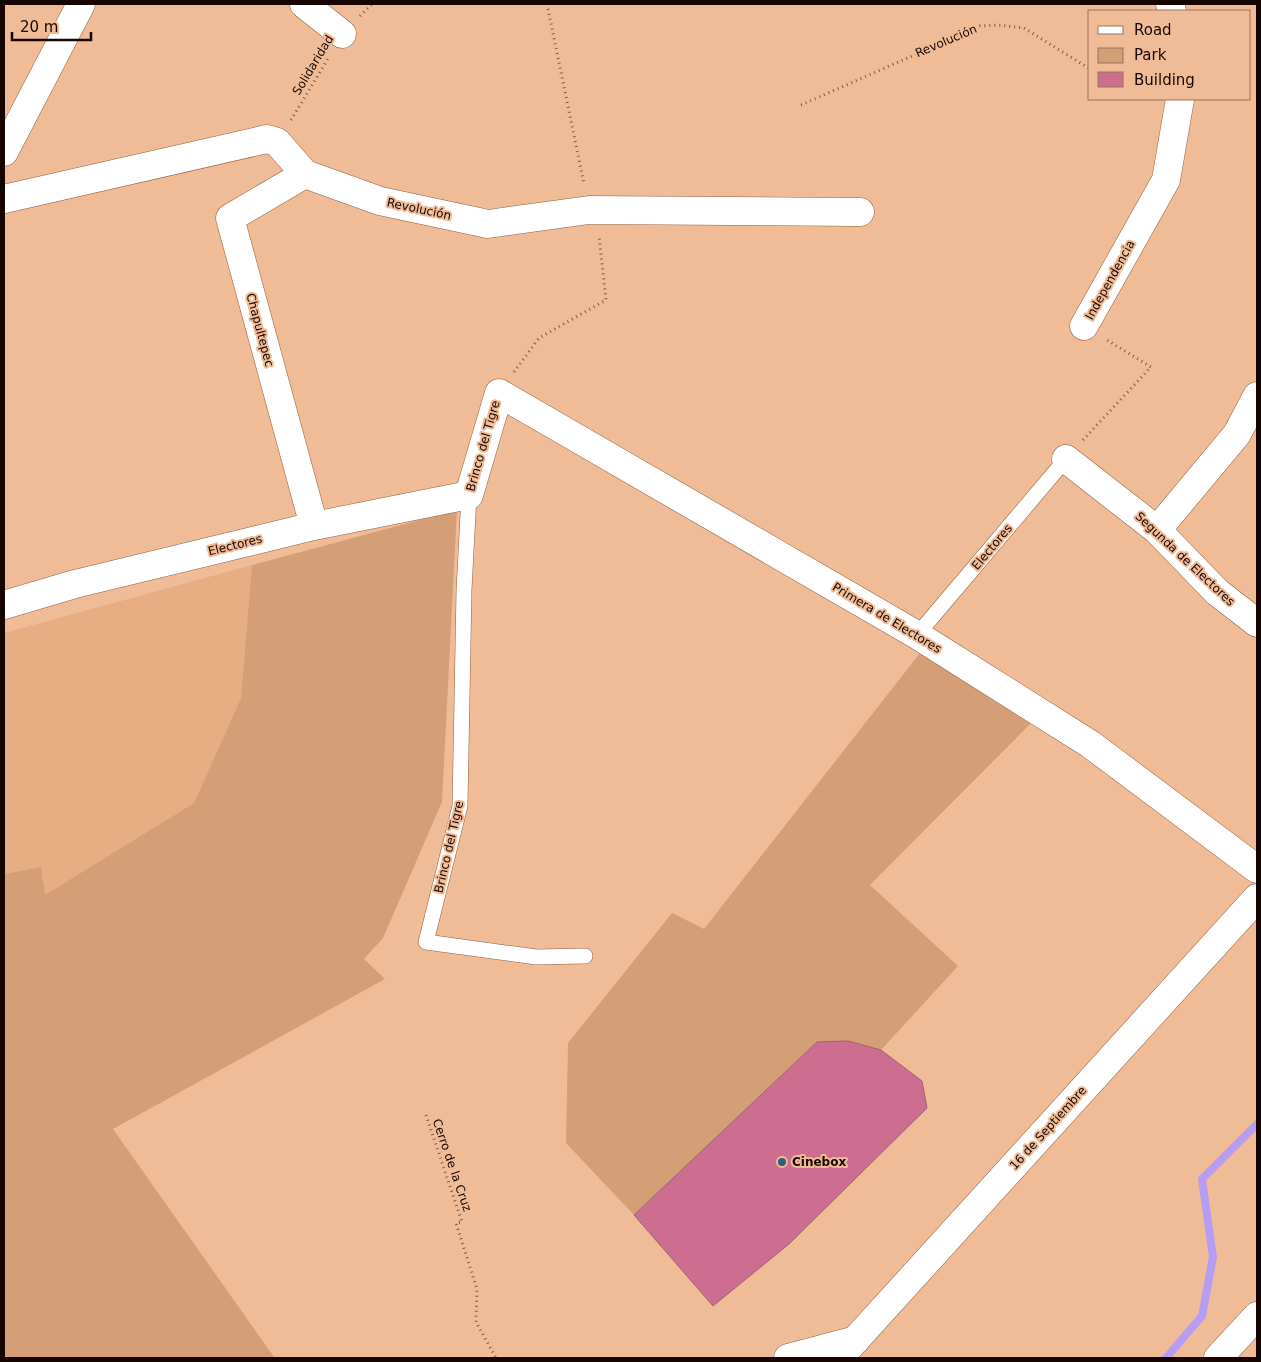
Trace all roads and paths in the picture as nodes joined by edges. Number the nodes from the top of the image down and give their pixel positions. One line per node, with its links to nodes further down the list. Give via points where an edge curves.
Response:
1 (81, 4): 10 (street)
2 (304, 4): 5 (street)
3 (372, 4): 5 (path, Solidaridad)
4 (547, 4): 13 (path, Brinco del Tigre)
5 (342, 34): 9 (path, Solidaridad)
6 (1088, 68): 8 (path, Revolución, via 1024,28 980,26)
7 (1180, 100): 15 (street, Independencia, via 1166,180)
8 (801, 105)
9 (278, 142): 11 (street); 12 (street, via 267,139)
10 (4, 152)
11 (305, 174): 13 (street, Revolución, via 380,201 488,224); 20 (street, Chapultepec, via 230,218)
12 (4, 199)
13 (589, 210): 14 (street, Revolución); 16 (path, Brinco del Tigre, via 598,227 606,300 539,338)
14 (860, 212)
15 (1084, 326): 18 (path, Independencia, via 1151,367)
16 (499, 393): 19 (street, Brinco del Tigre); 24 (street, Primera de Electores)
17 (1257, 396): 21 (street, via 1236,434)
18 (1066, 459): 21 (street, Segunda de Electores); 24 (lane, Electores)
19 (468, 495): 20 (street, Electores); 27 (lane, Brinco del Tigre, via 460,806 426,942 536,957)
20 (314, 526): 22 (street, Electores, via 75,584)
21 (1157, 530): 23 (street, Segunda de Electores, via 1217,592)
22 (4, 606)
23 (1257, 623)
24 (917, 635): 25 (street, Primera de Electores, via 1090,744)
25 (1257, 869)
26 (1257, 898): 30 (street, 16 de Septiembre)
27 (585, 956)
28 (426, 1115): 31 (path, Cerro de la Cruz, via 462,1222 456,1223 477,1289 476,1322)
29 (1257, 1316): 33 (street)
30 (848, 1349): 32 (street)
31 (496, 1358)
32 (788, 1358)
33 (1218, 1358)

